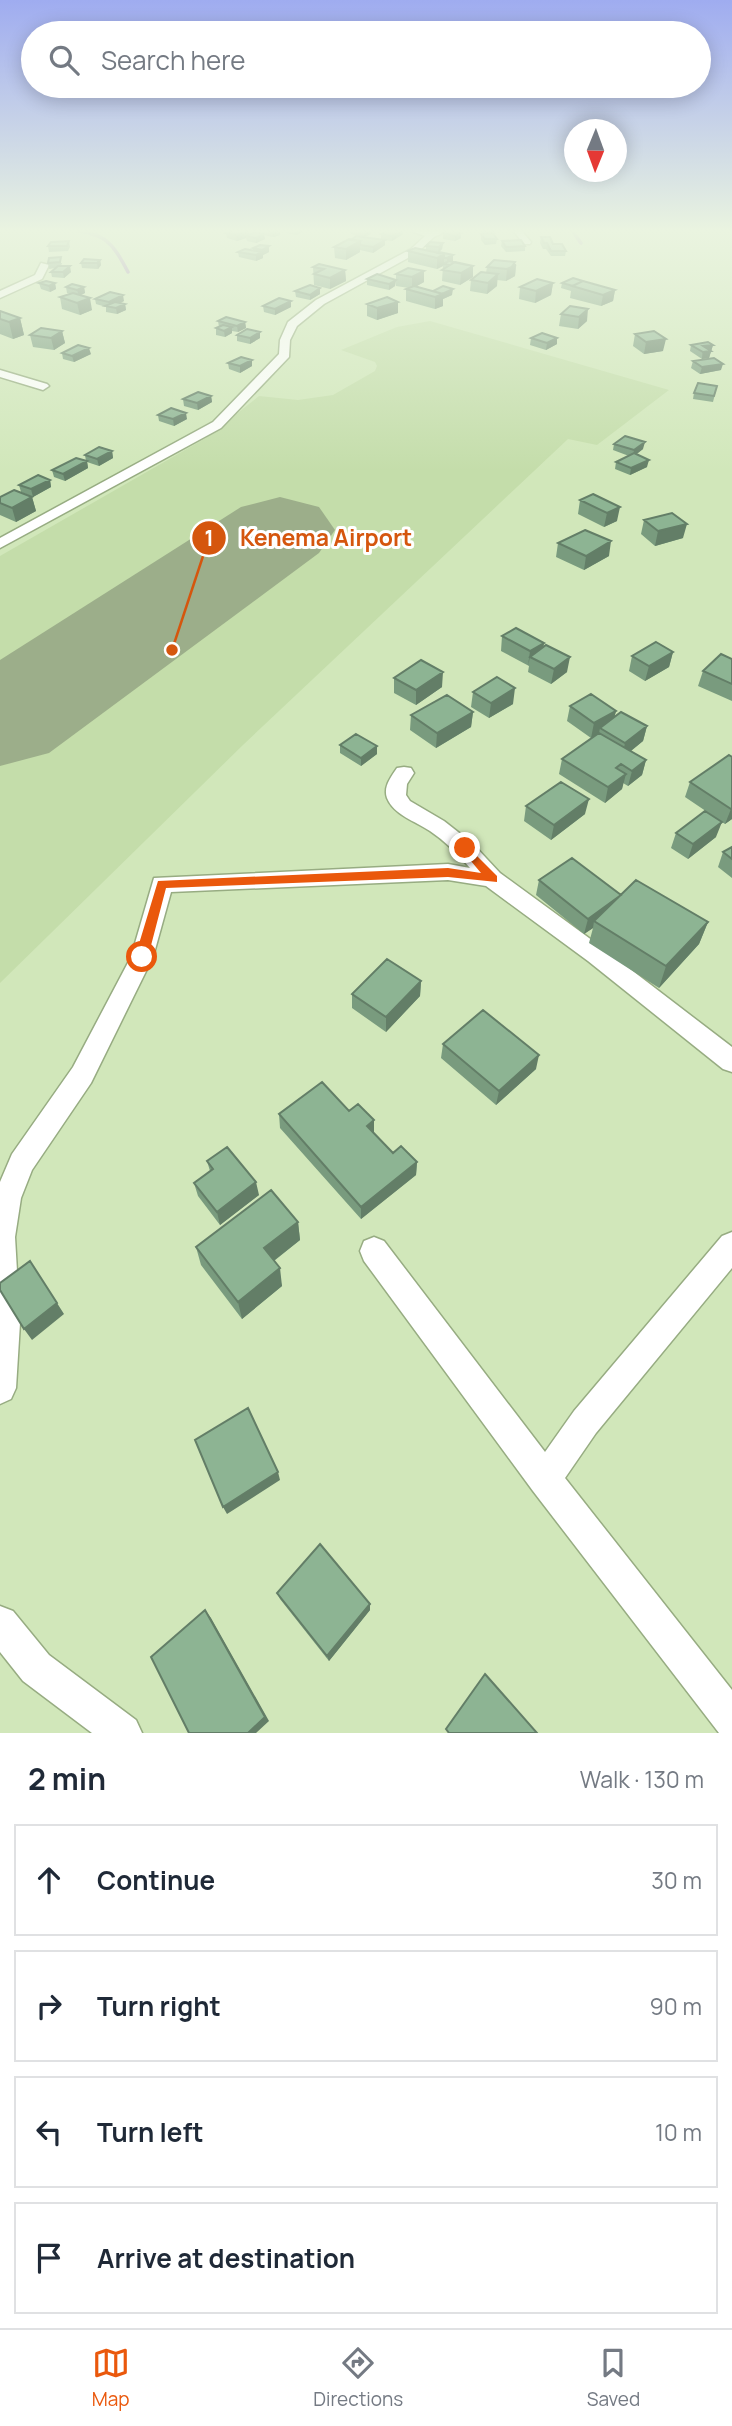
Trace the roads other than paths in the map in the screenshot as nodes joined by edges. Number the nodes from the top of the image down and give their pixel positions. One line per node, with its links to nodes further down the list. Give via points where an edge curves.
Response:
1 (310, 310): 4 (street, via 292,324 285,355 217,425)
2 (0, 373): 3 (street)
3 (43, 386)
4 (0, 544)
5 (404, 773): 6 (street, via 396,796 403,806 465,848)
6 (492, 879): 7 (street); 10 (street, via 448,872 162,884 142,957 82,1075 21,1163 7,1198 1,1237 5,1323)
7 (732, 1061)
8 (732, 1246): 11 (street, via 585,1422)
9 (374, 1251): 11 (street)
10 (0, 1388)
11 (545, 1479): 13 (street)
12 (0, 1624): 14 (street, via 36,1668)
13 (732, 1720)
14 (123, 1733)

